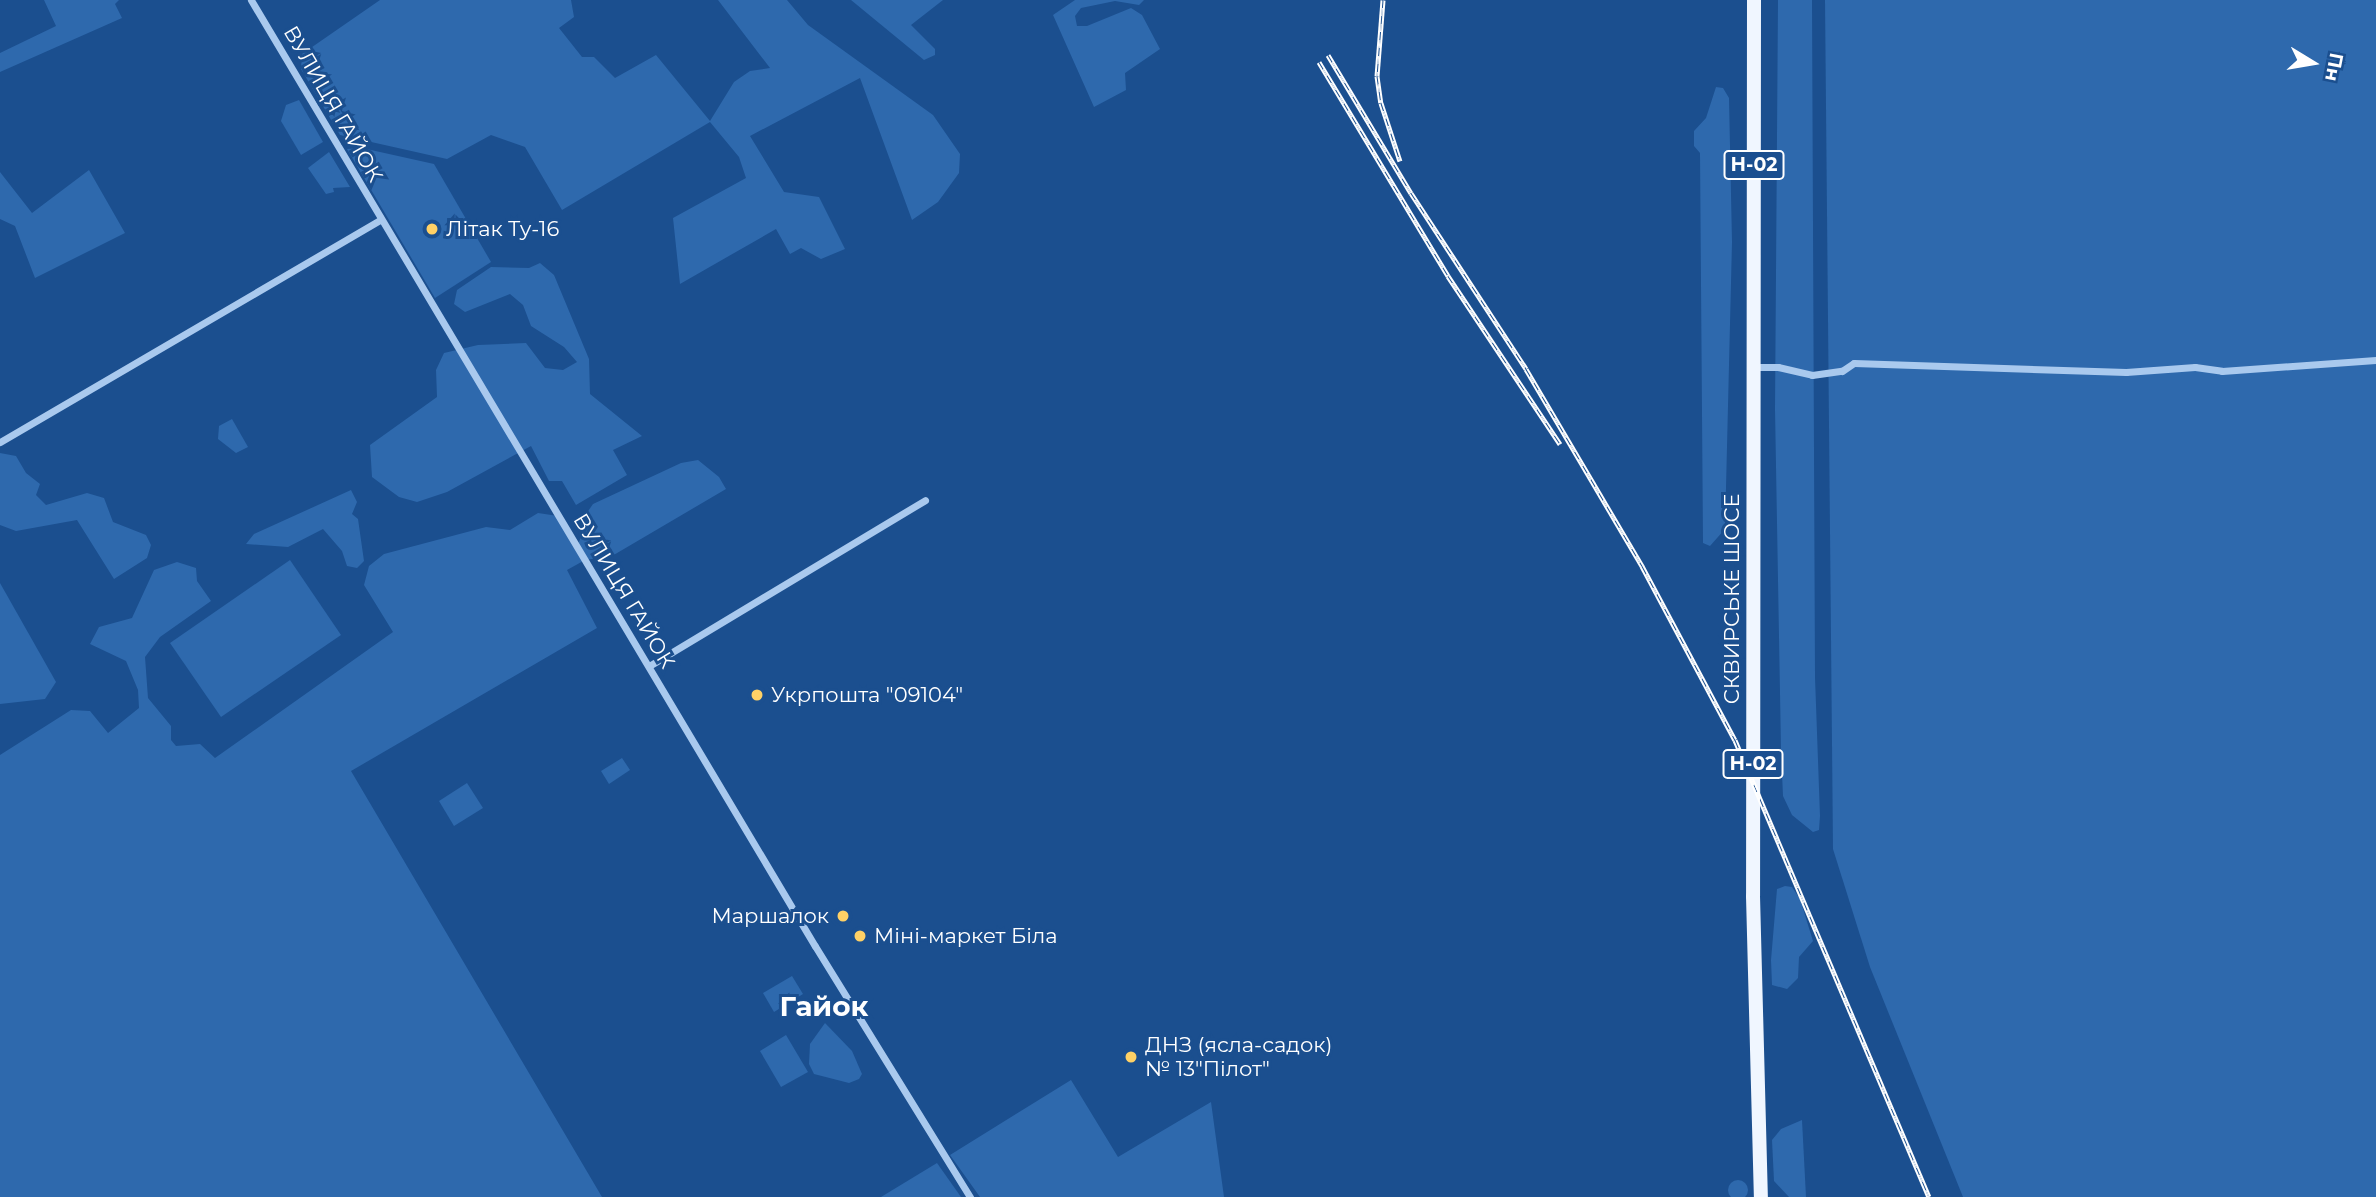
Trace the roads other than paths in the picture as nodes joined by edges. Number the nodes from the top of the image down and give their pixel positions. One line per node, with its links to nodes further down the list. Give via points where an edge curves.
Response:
1 (251, 0): 3 (street, ВУЛИЦЯ ГАЙОК)
2 (1754, 0): 5 (main road, СКВИРСЬКЕ ШОСЕ / Н-02)
3 (380, 220): 6 (street); 8 (street, ВУЛИЦЯ ГАЙОК)
4 (2376, 360): 5 (street, via 2222,371 1854,363 1842,371 1812,375 1778,367)
5 (1754, 368): 10 (main road, СКВИРСЬКЕ ШОСЕ / Н-02, via 1753,896)
6 (0, 442)
7 (925, 500): 8 (street)
8 (649, 666): 9 (street, ВУЛИЦЯ ГАЙОК)
9 (970, 1197)
10 (1761, 1197)

